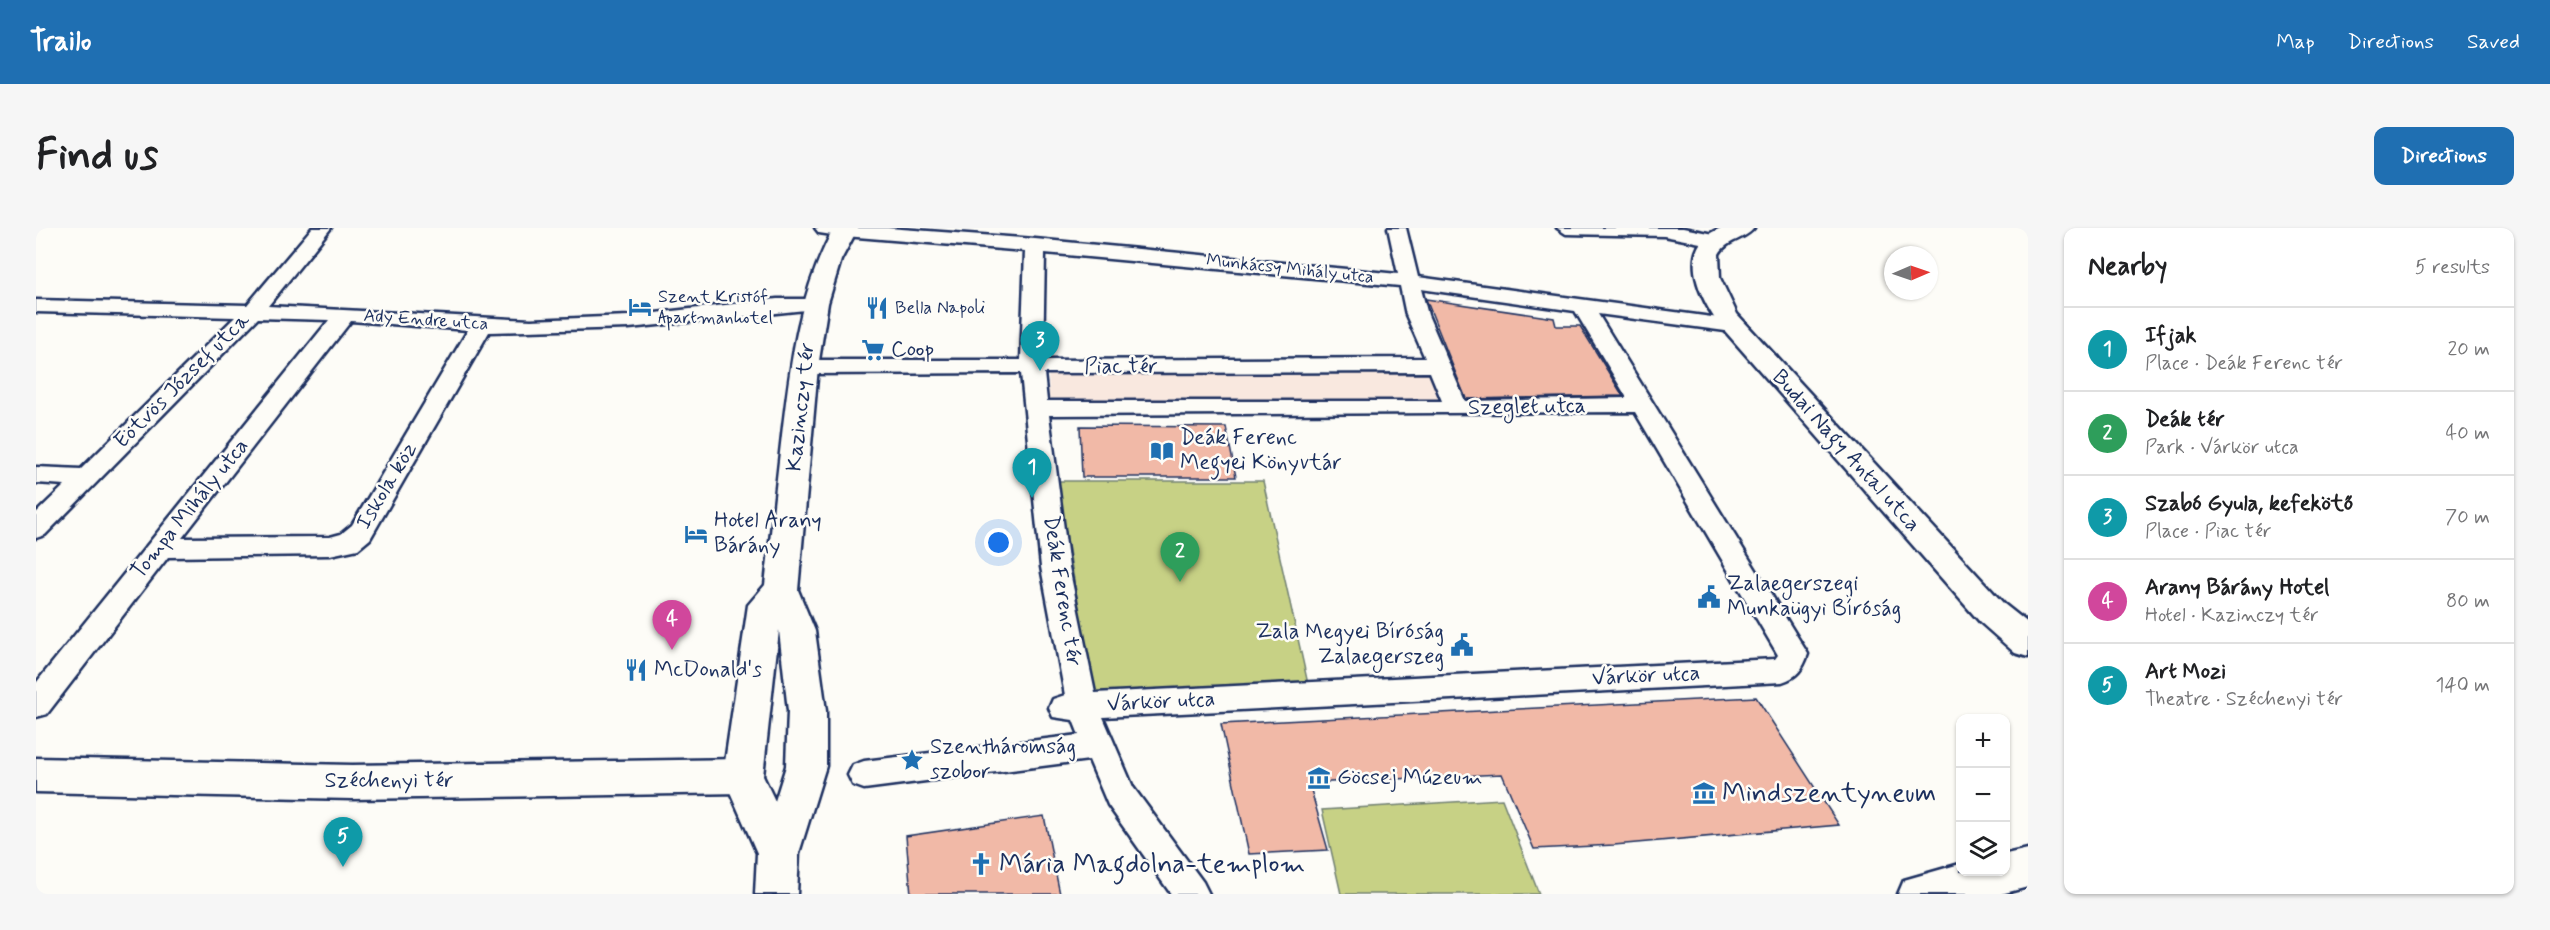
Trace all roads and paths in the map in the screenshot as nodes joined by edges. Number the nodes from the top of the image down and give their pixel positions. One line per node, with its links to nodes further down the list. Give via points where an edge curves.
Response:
1 (322, 228): 12 (street, Eötvös József utca)
2 (1397, 228): 8 (street, Szeglet utca)
3 (1566, 228): 6 (street, via 1664,230)
4 (1742, 228): 6 (street)
5 (839, 229): 7 (street, Munkácsy Mihály utca); 9 (street, Kazinczy tér)
6 (1716, 240): 15 (street, Budai Nagy Antal utca, via 1708,249 1705,272 1715,299)
7 (1035, 245): 8 (street, Munkácsy Mihály utca); 18 (street, Deák Ferenc tér)
8 (1407, 281): 10 (street, Munkácsy Mihály utca); 16 (street, Szeglet utca)
9 (815, 303): 14 (street, Ady Endre utca, via 629,322); 17 (street, Kazinczy tér)
10 (1582, 305): 15 (street, Munkácsy Mihály utca); 19 (street, Várkör utca)
11 (36, 306): 12 (street, Ady Endre utca)
12 (253, 311): 13 (street, Ady Endre utca); 23 (street, Eötvös József utca)
13 (345, 314): 14 (street, Ady Endre utca); 25 (street, Tompa Mihály utca)
14 (482, 325): 25 (street, Iskola köz, via 361,532 349,542 330,546)
15 (1733, 326): 27 (street, Budai Nagy Antal utca)
16 (1438, 365): 18 (street, Piac tér); 21 (street, Szeglet utca)
17 (804, 367): 18 (street, Piac tér); 26 (street, Kazinczy tér)
18 (1032, 367): 20 (street, Deák Ferenc tér)
19 (1643, 405): 21 (street, Szeglet utca); 31 (street, Várkör utca, via 1793,654 1782,669)
20 (1036, 408): 21 (street, Piac tér); 31 (street, Deák Ferenc tér)
21 (1456, 408)
22 (36, 475): 23 (street)
23 (86, 478): 24 (street, Eötvös József utca)
24 (36, 529)
25 (159, 548): 30 (street, Tompa Mihály utca)
26 (781, 590): 35 (street, via 765,605); 36 (street, Kazinczy tér, via 797,631 807,711 806,766)
27 (1992, 613): 28 (street, Budai Nagy Antal utca); 29 (street)
28 (2028, 643)
29 (2028, 657)
30 (36, 705)
31 (1073, 707): 32 (street, Deák Ferenc tér)
32 (1101, 745): 34 (street); 39 (street, Deák Ferenc tér, via 1120,795)
33 (36, 775): 35 (street, Széchenyi tér, via 352,782)
34 (864, 775)
35 (743, 776): 36 (street, Kazinczy tér)
36 (778, 853): 38 (street, Kazinczy tér)
37 (2028, 868): 40 (street)
38 (776, 894)
39 (1191, 894)
40 (1919, 894)

